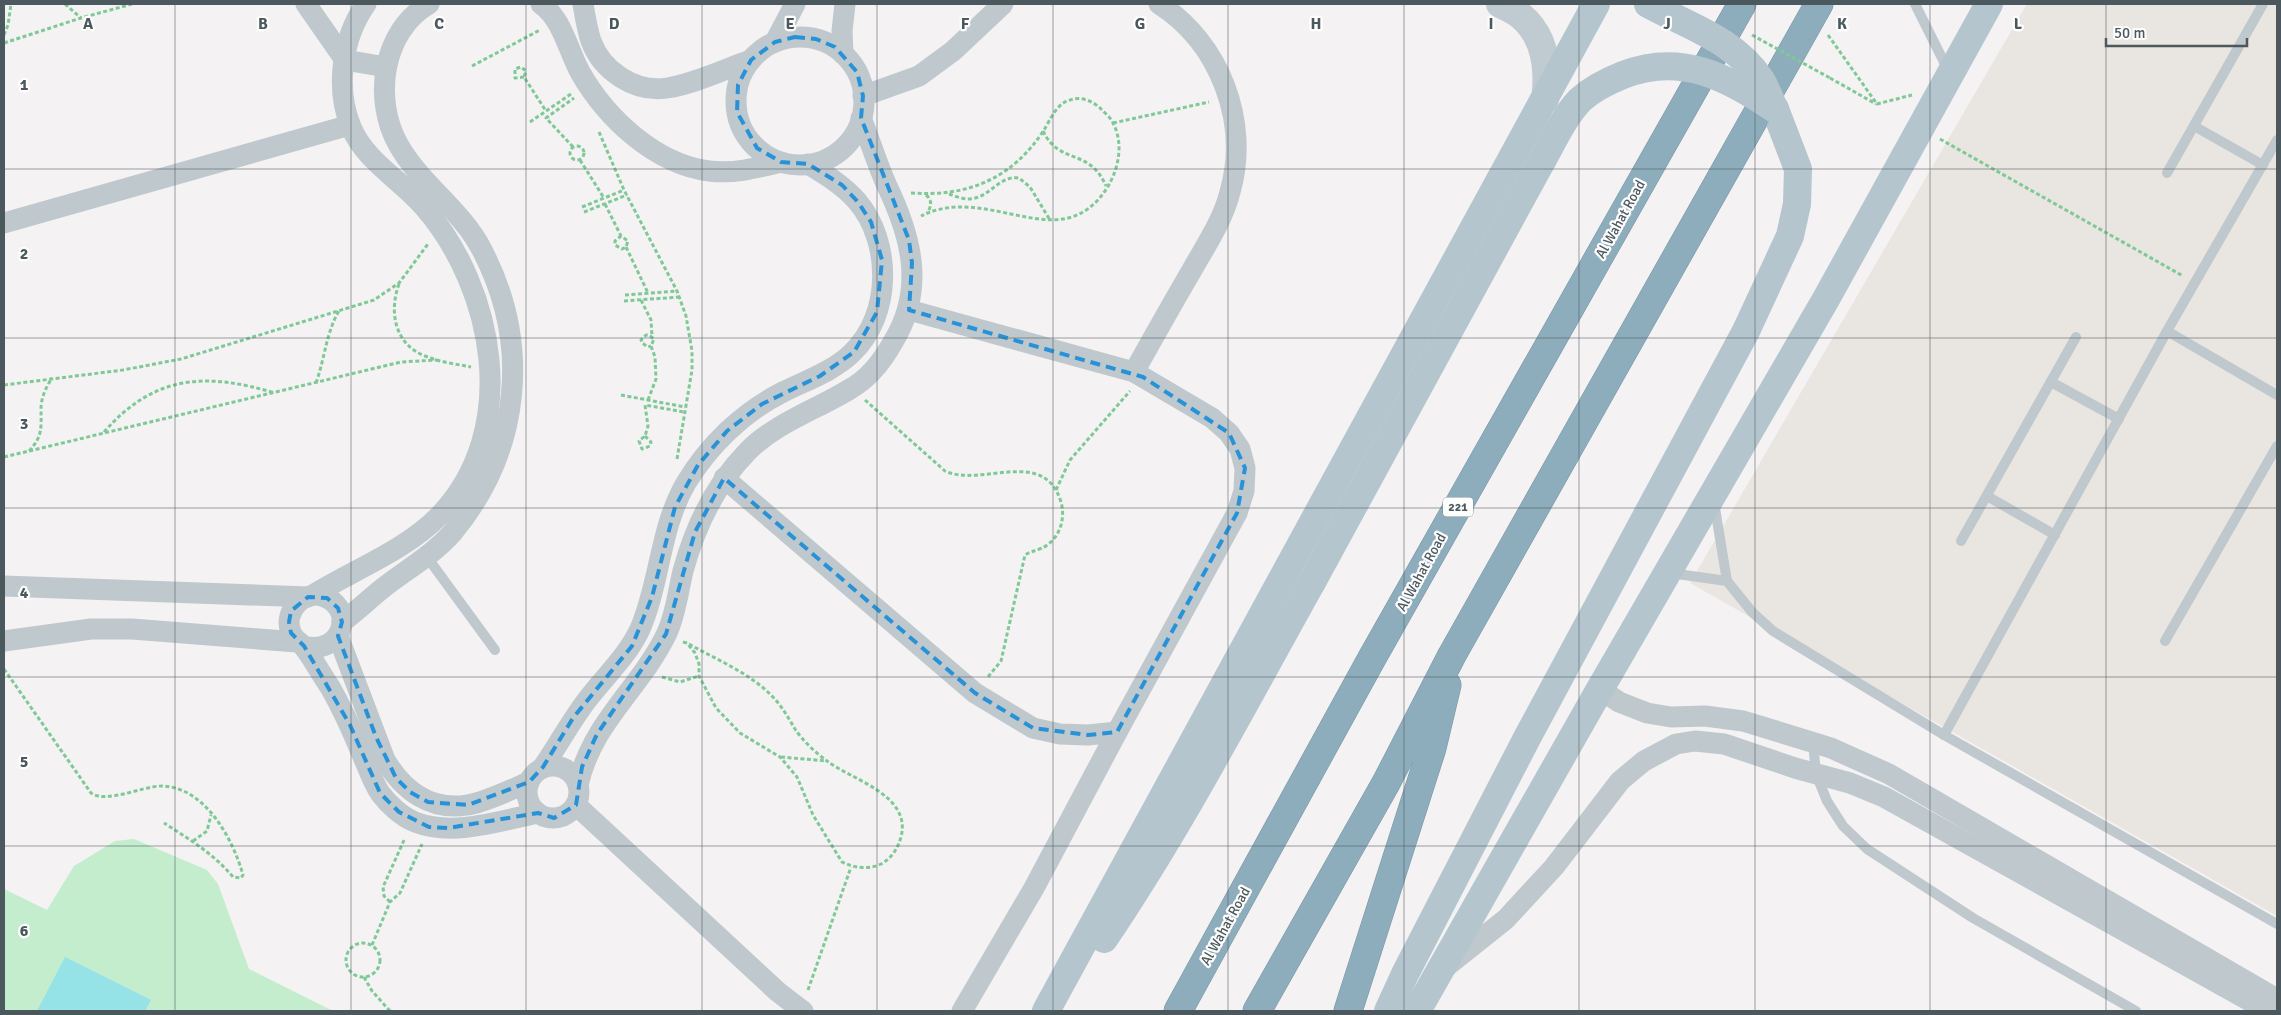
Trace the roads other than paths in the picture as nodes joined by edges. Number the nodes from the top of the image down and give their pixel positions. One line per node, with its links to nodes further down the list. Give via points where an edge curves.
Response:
1 (306, 4): 20 (street)
2 (366, 4): 20 (street, via 351,33)
3 (430, 4): 22 (street, via 407,23 394,44)
4 (541, 4): 31 (street, via 550,11 592,89 628,131 652,150 680,163 709,171 746,170)
5 (583, 4): 21 (street, via 592,42 603,63 621,78 643,87 666,88)
6 (796, 4): 18 (street)
7 (845, 4): 19 (street)
8 (1003, 4): 24 (street, via 953,52 919,76)
9 (1159, 4): 42 (street, via 1180,19 1211,55 1229,97 1236,161 1230,192 1219,222)
10 (1500, 4): 25 (street, via 1521,16 1535,33 1545,55 1548,77)
11 (1596, 4): 25 (main road)
12 (1648, 4): 26 (main road, bridge, via 1732,49 1761,81)
13 (1742, 4): 83 (highway, Al Wahat Road / 221, via 1372,658)
14 (1915, 4): 23 (lane)
15 (1988, 4): 23 (main road)
16 (2263, 4): 29 (lane)
17 (1816, 8): 64 (highway)
18 (775, 42): 19 (street, via 795,36 816,39); 21 (street)
19 (843, 54): 24 (street, via 857,72)
20 (344, 60): 22 (street); 28 (street, via 343,95)
21 (751, 60): 31 (street, via 738,84 737,112 748,138 757,148)
22 (386, 67): 36 (street, via 385,106 396,142 418,174 472,232)
23 (1946, 80): 49 (main road, via 1826,299)
24 (864, 96): 27 (street)
25 (1545, 100): 78 (main road)
26 (1775, 109): 78 (main road, bridge, via 1726,79 1699,69 1674,66 1642,68 1607,81 1580,100 1538,168 1312,582 1134,896 1091,954); 86 (main road, via 1798,169 1790,236 1746,331 1528,736)
27 (861, 118): 32 (street, via 856,132 841,149); 38 (street, via 905,226 912,264)
28 (350, 125): 35 (street); 37 (street, via 366,151 423,206 440,228)
29 (2194, 126): 33 (lane); 34 (lane)
30 (2277, 140): 33 (lane)
31 (781, 162): 32 (street)
32 (808, 164): 41 (street, via 842,186 858,202 879,243 882,260 882,289 877,312 854,352)
33 (2263, 164): 39 (lane)
34 (2167, 173)
35 (4, 223)
36 (494, 276): 37 (street, via 482,276); 53 (street, via 504,301 513,355 510,410 504,437 495,463 474,503 452,533)
37 (472, 285): 57 (street, via 488,346 488,408 483,439 466,479 440,514 408,543)
38 (908, 310): 42 (street); 44 (street, via 886,354)
39 (2167, 331): 45 (lane); 46 (lane)
40 (2076, 337): 43 (lane)
41 (836, 366): 44 (street); 62 (street, via 781,393 744,417 712,448 689,478 667,530 652,597)
42 (1138, 375): 67 (street, via 1212,418 1229,433 1240,449 1245,468 1244,491 1238,513)
43 (2051, 382): 46 (lane); 50 (lane)
44 (852, 388): 48 (street, via 776,428 748,451)
45 (2277, 395)
46 (2119, 419): 51 (lane)
47 (2277, 446): 59 (lane)
48 (724, 478): 65 (street, via 696,532 674,615); 67 (street, via 975,693 1033,728 1060,734)
49 (1713, 493): 54 (main road); 55 (lane)
50 (1986, 496): 51 (lane); 52 (lane)
51 (2055, 534): 68 (lane)
52 (1961, 541)
53 (427, 557): 58 (street, via 384,587); 63 (lane)
54 (1669, 573): 55 (lane); 66 (main road)
55 (1727, 581): 68 (lane, via 1772,631)
56 (4, 586): 57 (street)
57 (310, 596): 58 (street, via 327,598 338,608); 61 (street, via 298,602 291,611 291,633)
58 (340, 629): 61 (street, via 332,644 323,648 313,649); 72 (street, via 385,760 410,792 428,802 468,805)
59 (2165, 640)
60 (4, 641): 61 (street, via 91,629 132,628)
61 (300, 644): 74 (street, via 350,725 380,793 399,812 421,824 475,826)
62 (632, 646): 65 (street); 70 (street, via 573,718)
63 (495, 650)
64 (1452, 655): 84 (highway, via 1386,784); 85 (highway, via 1432,748)
65 (649, 662): 73 (street, via 597,734 582,767)
66 (1600, 689): 69 (street, via 1619,702 1647,713 1743,721); 77 (main road)
67 (1117, 732): 81 (street, via 1034,888)
68 (1944, 735): 76 (lane)
69 (1812, 742): 71 (lane); 75 (street, via 1850,755 1888,774)
70 (543, 767): 72 (street); 73 (street, via 565,768 575,778)
71 (1816, 774): 75 (street, via 1884,797); 77 (street, via 1724,744 1694,740 1676,744 1644,761 1620,781 1554,867 1506,919); 88 (lane, via 1827,801 1843,826 1867,850 1973,918)
72 (529, 782): 74 (street, via 528,799)
73 (577, 795): 74 (street, via 570,812 554,818); 80 (street, via 778,992)
74 (538, 813)
75 (2023, 863): 79 (street); 89 (street)
76 (2277, 924)
77 (1440, 971): 87 (main road)
78 (1067, 976): 82 (main road)
79 (2277, 999)
80 (802, 1010)
81 (962, 1011)
82 (1046, 1011)
83 (1178, 1011)
84 (1256, 1011)
85 (1348, 1011)
86 (1388, 1011)
87 (1417, 1011)
88 (2136, 1011)
89 (2268, 1011)

